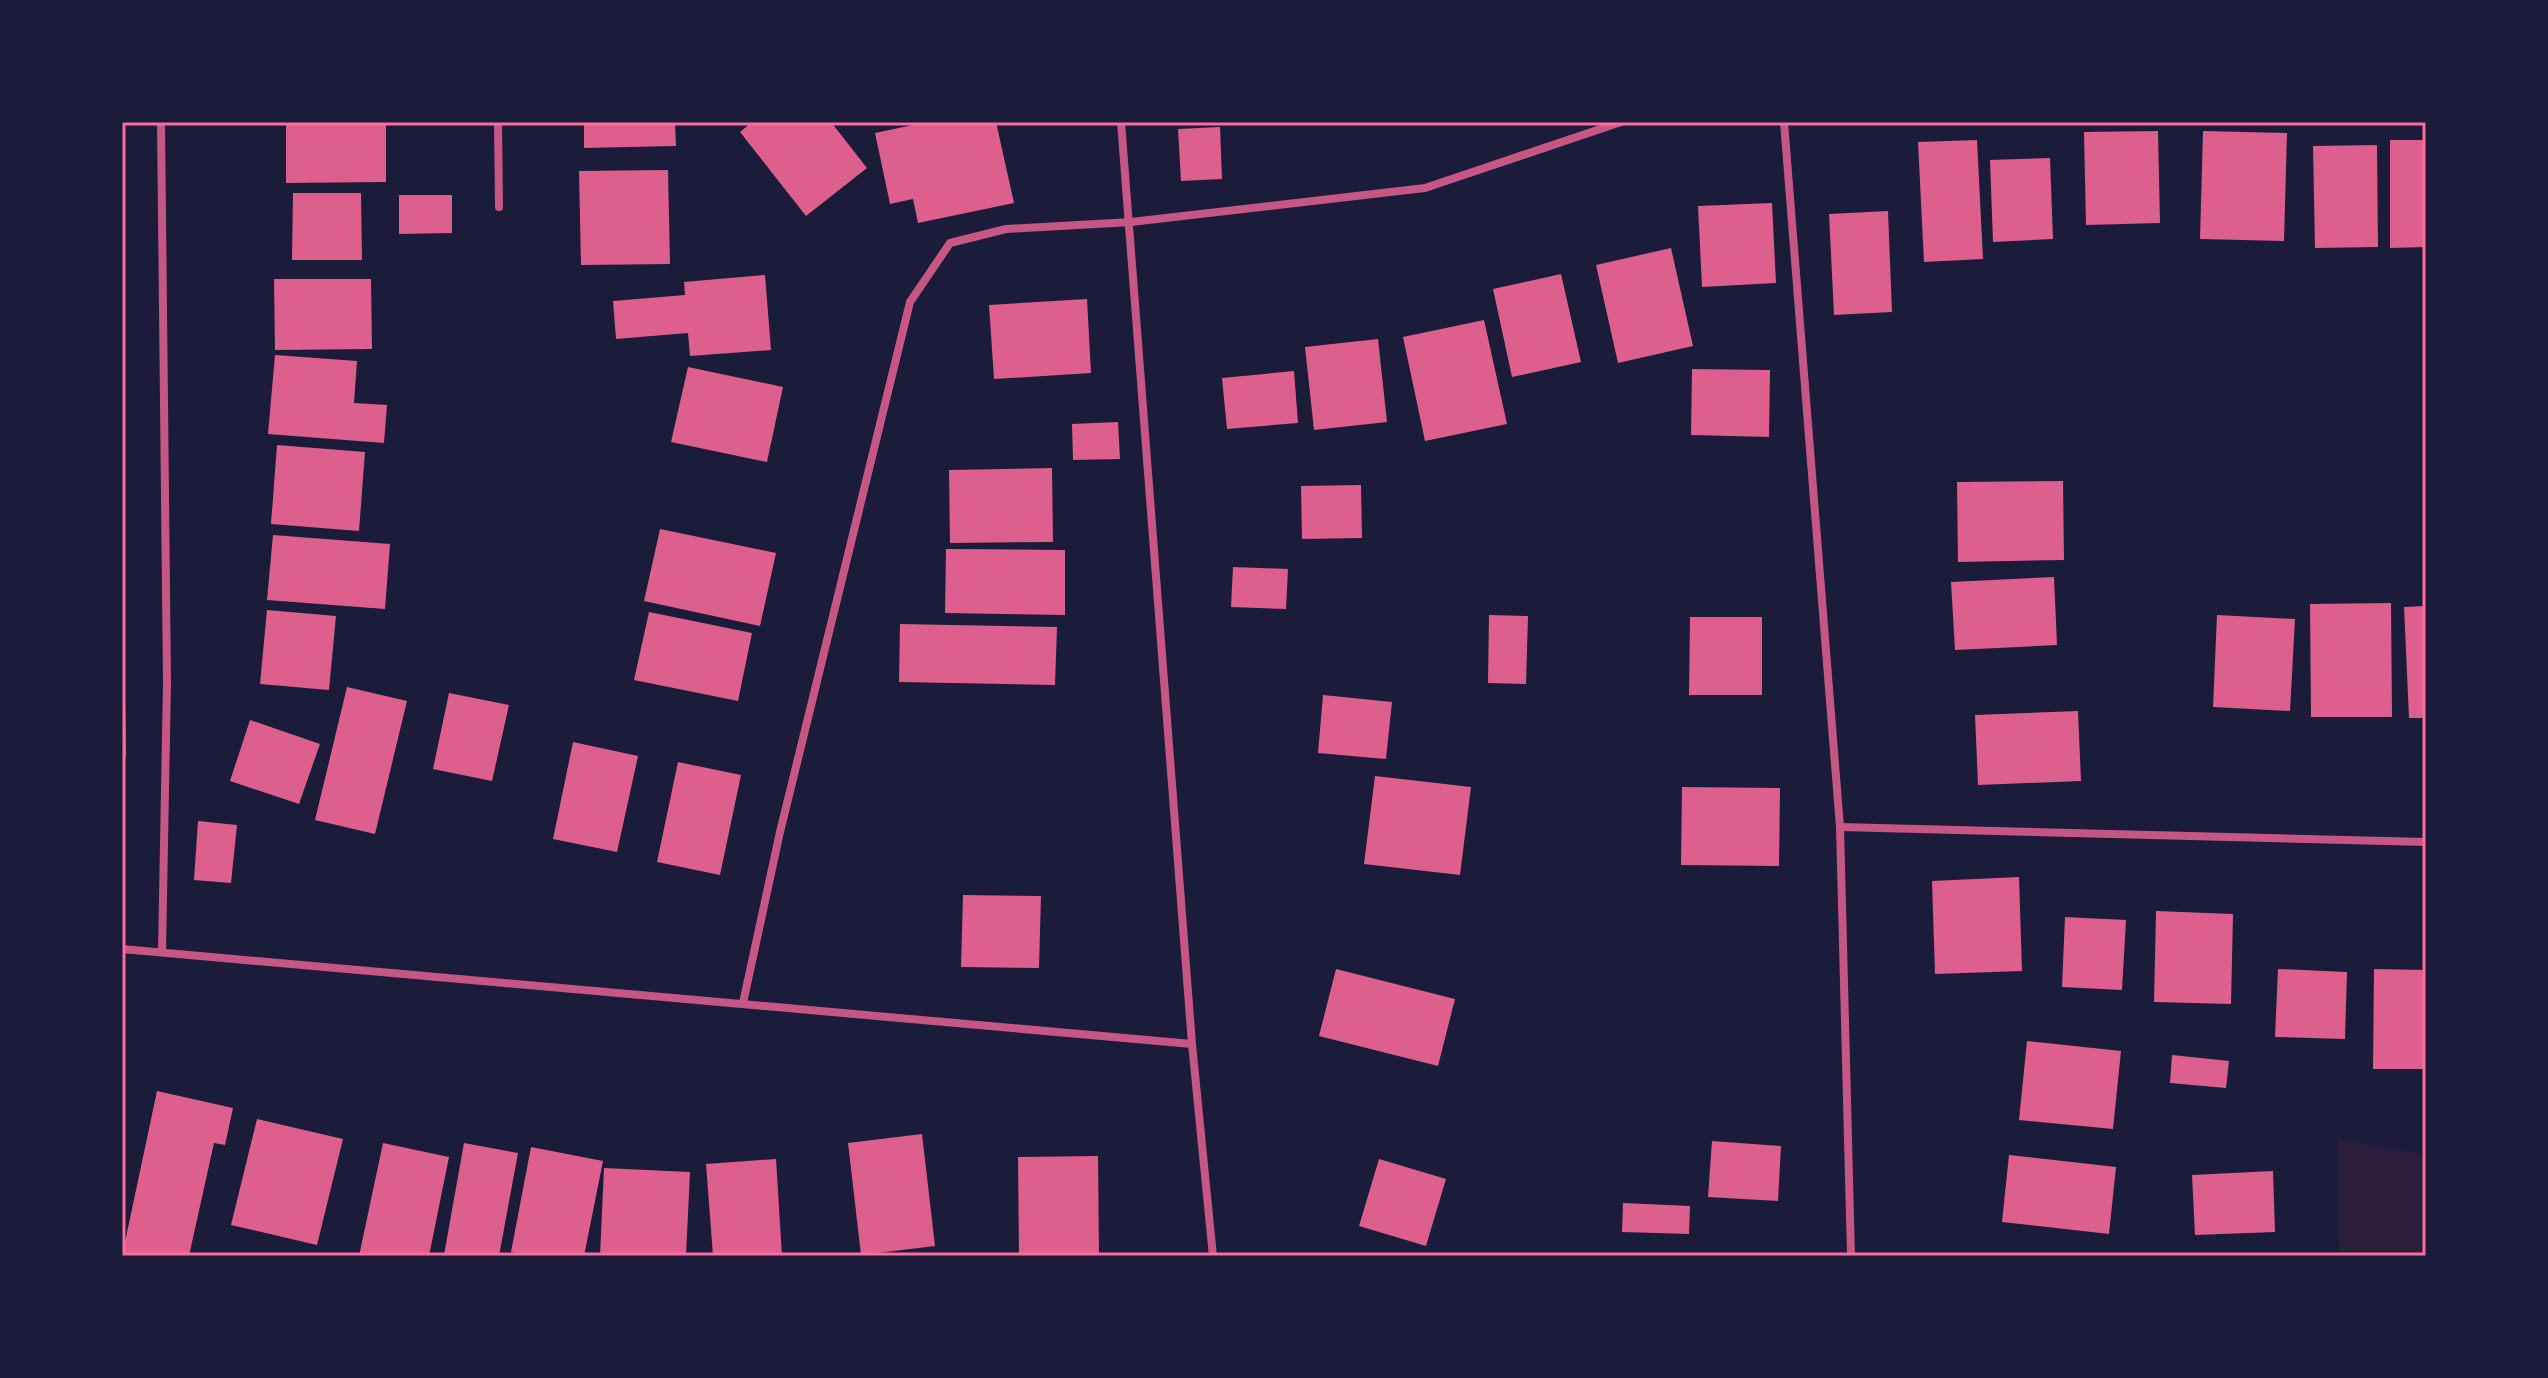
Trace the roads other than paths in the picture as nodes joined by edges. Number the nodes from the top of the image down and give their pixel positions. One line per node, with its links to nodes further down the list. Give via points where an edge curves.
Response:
1 (161, 122): 11 (street, via 167,668)
2 (498, 122): 6 (street)
3 (1121, 122): 7 (street)
4 (1621, 122): 7 (street, via 1425,188)
5 (1784, 122): 8 (street)
6 (499, 207)
7 (1131, 222): 12 (street, via 1006,229 950,243 910,302); 13 (street)
8 (1840, 827): 9 (street); 15 (street)
9 (2426, 842)
10 (122, 949): 11 (street)
11 (162, 951): 12 (street)
12 (743, 1003): 13 (street)
13 (1192, 1044): 14 (street)
14 (1213, 1256)
15 (1851, 1256)

